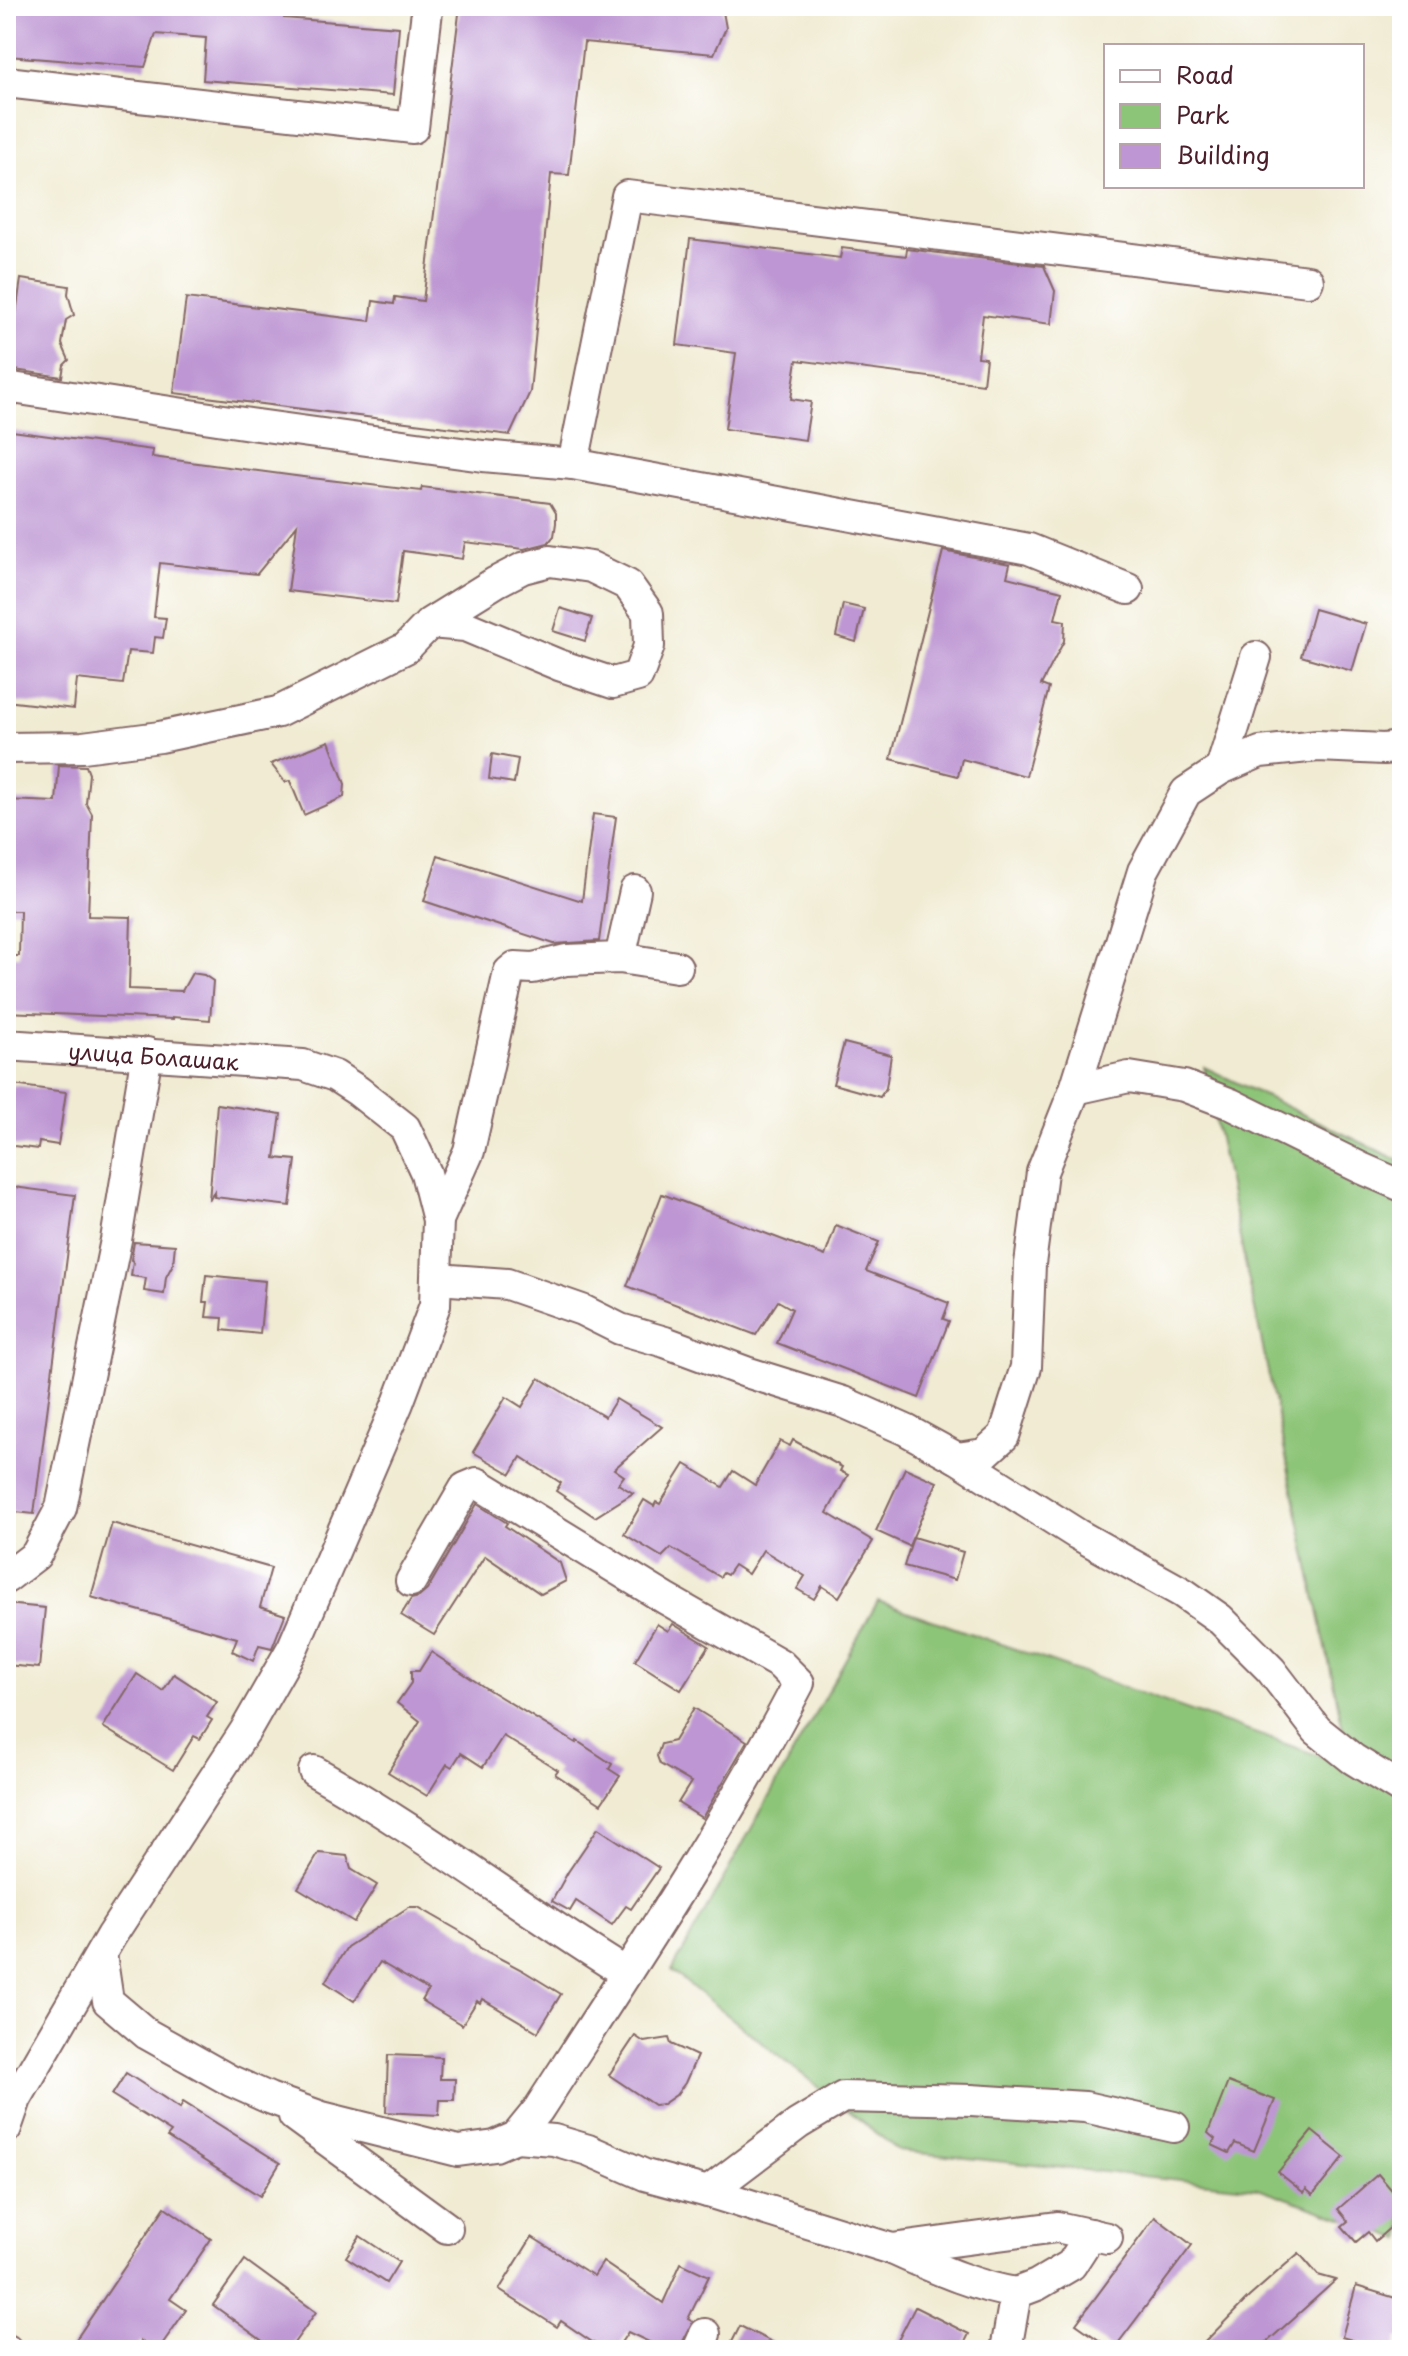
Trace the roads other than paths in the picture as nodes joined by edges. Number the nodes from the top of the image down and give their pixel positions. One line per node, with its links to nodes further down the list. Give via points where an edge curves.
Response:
1 (427, 11): 2 (street, via 413,128)
2 (6, 82)
3 (1308, 281): 5 (street, via 627,196)
4 (6, 387): 5 (street, via 265,427)
5 (573, 464): 6 (street, via 1029,549)
6 (1128, 589)
7 (430, 623): 7 (street, via 465,626 613,683 638,676 649,646 648,613 628,585 591,567 550,561 523,568); 10 (street, via 406,648 278,712 160,737 83,747)
8 (1256, 657): 11 (street)
9 (1402, 747): 11 (street, via 1260,752)
10 (6, 748)
11 (1221, 769): 17 (street, via 1186,792 1143,871)
12 (635, 891): 13 (street)
13 (620, 958): 14 (street); 19 (street, via 566,960 509,972 469,1151)
14 (677, 967)
15 (6, 1045): 16 (street, улица Болашак)
16 (147, 1053): 19 (street, улица Болашак, via 303,1065 335,1076 405,1128 426,1173); 22 (street, via 116,1240 61,1508 36,1555)
17 (1075, 1089): 18 (street, via 1129,1077 1184,1086); 21 (street, via 1042,1172 1022,1381 1004,1436 984,1454)
18 (1402, 1186)
19 (438, 1220): 20 (street)
20 (437, 1279): 21 (street, via 507,1284 537,1294 620,1329 843,1402); 26 (street, via 435,1305 398,1403 293,1647)
21 (957, 1458): 25 (street, via 1220,1619 1271,1670 1317,1730)
22 (6, 1578)
23 (411, 1581): 27 (street, via 465,1488 477,1483 780,1664 799,1683 763,1753)
24 (314, 1771): 27 (street)
25 (1402, 1789)
26 (101, 1954): 28 (street, via 108,2001 137,2026); 30 (street, via 16,2099)
27 (626, 1973): 31 (street)
28 (269, 2098): 31 (street, via 458,2151); 33 (street)
29 (1174, 2127): 32 (street, via 1085,2107 843,2097)
30 (6, 2128)
31 (516, 2137): 32 (street, via 554,2140 645,2175)
32 (708, 2192): 34 (street)
33 (447, 2228)
34 (892, 2249): 35 (street, via 942,2271); 35 (street, via 1057,2227 1099,2236 1071,2265)
35 (1016, 2293): 36 (street)
36 (1006, 2349)

